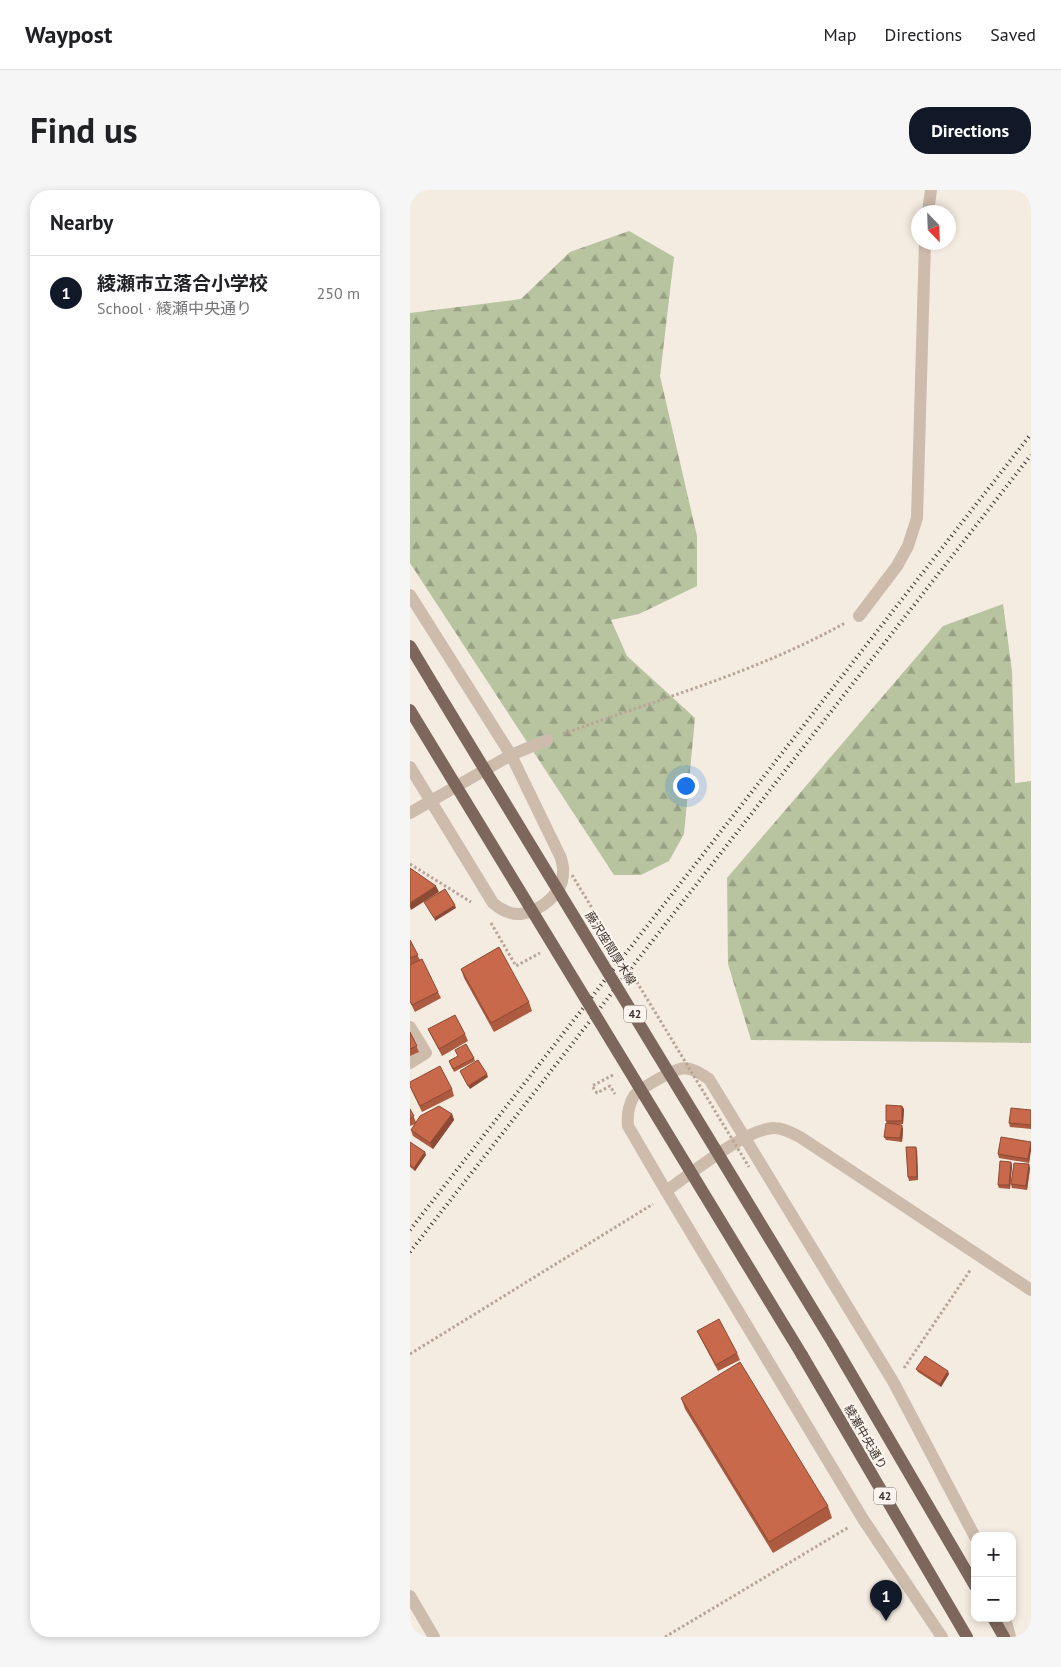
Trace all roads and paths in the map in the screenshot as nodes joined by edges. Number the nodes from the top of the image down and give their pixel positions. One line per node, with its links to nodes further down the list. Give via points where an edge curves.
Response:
1 (931, 190): 2 (street)
2 (929, 205)
3 (926, 250): 5 (street, via 917,518 897,566)
4 (410, 594): 9 (street)
5 (858, 616): 8 (path, via 798,648 723,680 649,702)
6 (410, 646): 25 (main road, 藤沢座間厚木線 / 42, bridge)
7 (410, 710): 37 (main road, 綾瀬中央通り / 42, bridge, via 802,1355)
8 (547, 740): 9 (street)
9 (511, 755): 11 (street); 11 (street, via 561,858 564,875 558,890 543,906 520,914 503,911 492,903)
10 (410, 767): 11 (street)
11 (430, 802): 12 (street)
12 (410, 813)
13 (410, 864): 14 (path)
14 (472, 902)
15 (488, 919): 16 (path, via 516,966)
16 (540, 953)
17 (410, 1026): 18 (street, via 426,1053)
18 (410, 1063)
19 (613, 1075): 20 (path, via 592,1086 597,1093)
20 (610, 1086)
21 (745, 1137): 22 (street); 22 (street, via 709,1079 697,1071 682,1068 634,1095 627,1114 628,1126); 23 (street, via 762,1129 776,1128 800,1137); 27 (street)
22 (666, 1191): 26 (path, via 651,1206); 28 (street)
23 (979, 1257): 24 (street); 27 (path)
24 (1031, 1290)
25 (833, 1343): 30 (main road, 綾瀬中央通り / 42)
26 (410, 1354)
27 (894, 1383): 29 (street)
28 (862, 1519): 35 (path); 36 (street)
29 (972, 1532)
30 (971, 1579)
31 (410, 1596): 34 (street)
32 (995, 1622): 38 (main road)
33 (1006, 1622): 39 (street)
34 (434, 1637)
35 (665, 1637)
36 (942, 1637)
37 (967, 1637)
38 (1004, 1637)
39 (1010, 1637)

